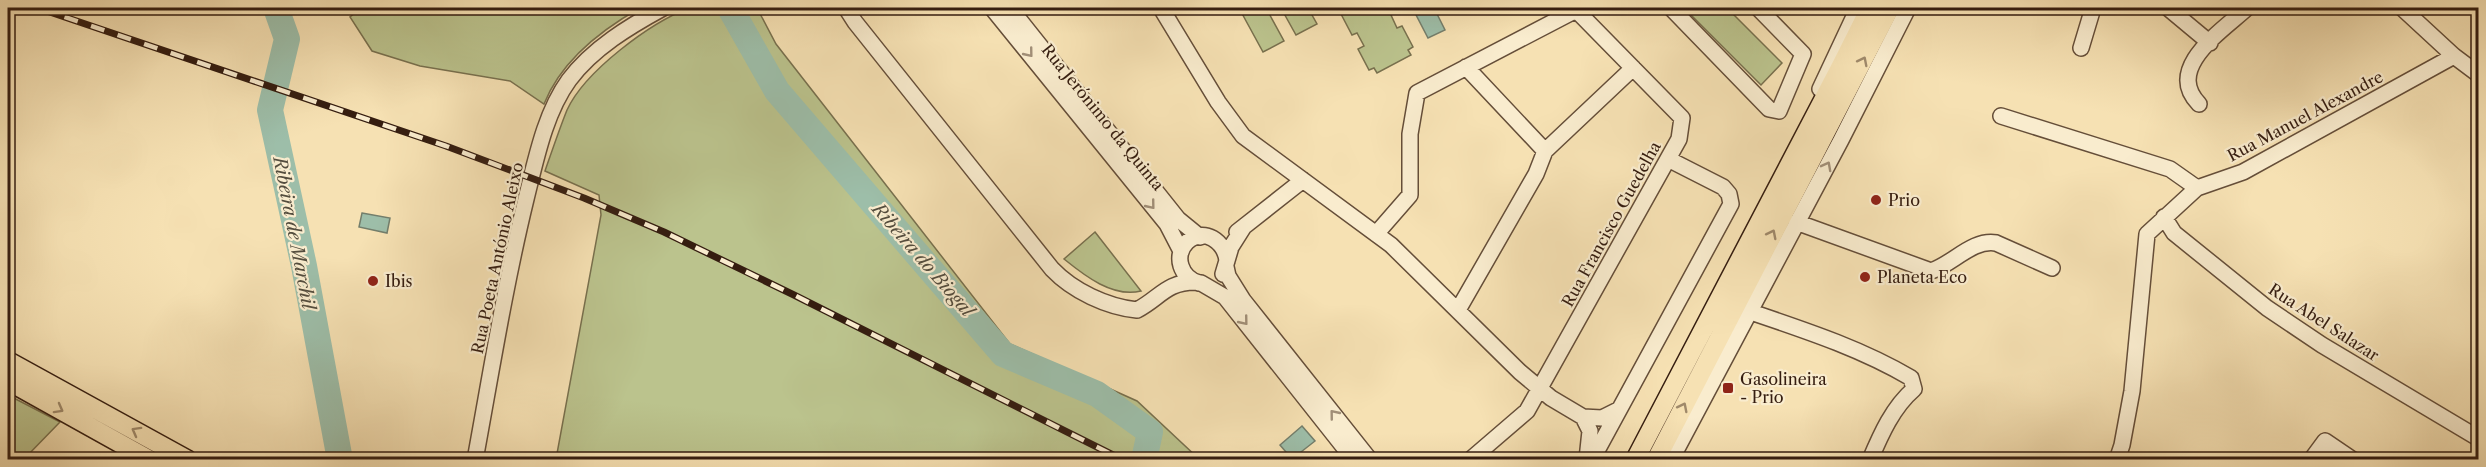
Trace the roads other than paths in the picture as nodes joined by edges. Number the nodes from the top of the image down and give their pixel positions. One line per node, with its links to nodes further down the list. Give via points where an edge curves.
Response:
1 (663, 8): 50 (street, Rua Poeta António Aleixo, via 599,50 570,79 553,109 537,155 516,242)
2 (846, 8): 39 (street, via 1068,284 1121,309 1137,310)
3 (992, 8): 35 (street, Rua Jerónimo da Quinta, one-way to 35, via 1167,224)
4 (1010, 8): 34 (street, Rua Jerónimo da Quinta, via 1178,219)
5 (1161, 8): 28 (street, via 1237,130)
6 (1671, 8): 7 (street, via 1769,109 1779,111 1803,54)
7 (1758, 8)
8 (1858, 8): 27 (street)
9 (1870, 8): 27 (main road)
10 (1890, 8): 56 (main road, one-way to 10)
11 (1908, 8): 31 (street, one-way to 11)
12 (2094, 8): 18 (street)
13 (2168, 8): 17 (street)
14 (2247, 8): 17 (street)
15 (2402, 8): 19 (street)
16 (1572, 10): 20 (street); 21 (street, Rua Francisco Guedelha)
17 (2210, 43): 23 (street, via 2191,62 2187,76 2188,88)
18 (2081, 48)
19 (2454, 56): 22 (street); 29 (street, Rua Manuel Alexandre, via 2243,172)
20 (1466, 67): 25 (street); 33 (street, via 1417,93 1410,134 1410,195)
21 (1632, 68): 25 (street); 26 (street, Rua Francisco Guedelha, via 1682,118 1679,139)
22 (2478, 74)
23 (2199, 104)
24 (2001, 116): 29 (street, via 2170,169)
25 (1545, 152): 40 (street)
26 (1668, 159): 44 (street, Rua Francisco Guedelha); 45 (street, via 1723,187 1731,204)
27 (1786, 169): 55 (main road)
28 (1303, 180): 32 (street); 33 (street)
29 (2198, 188): 30 (street)
30 (2164, 218): 47 (street, Rua Abel Salazar, via 2174,233 2267,309); 59 (street, via 2147,234 2132,391)
31 (1796, 222): 37 (street, via 1930,271 1987,242); 41 (street)
32 (1243, 228): 34 (street, via 1234,234); 36 (street)
33 (1376, 234): 40 (street, via 1392,244)
34 (1207, 237): 35 (street, via 1186,243); 36 (street, Rua Jerónimo da Quinta, via 1222,245)
35 (1180, 255): 38 (street, Rua Jerónimo da Quinta, via 1181,269); 39 (street, via 1174,273)
36 (1227, 264): 38 (street, via 1215,280); 52 (street, Rua Jerónimo da Quinta, one-way to 36, via 1243,300 1228,276)
37 (2052, 268)
38 (1198, 283): 39 (street, via 1177,284); 51 (street, Rua Jerónimo da Quinta, one-way to 51, via 1225,297)
39 (1160, 293)
40 (1458, 310): 44 (street)
41 (1748, 311): 57 (street); 58 (street, via 1841,343 1911,378 1914,389 1889,420)
42 (8, 360): 49 (main road, one-way to 42)
43 (8, 381): 48 (main road, one-way to 48)
44 (1541, 389): 46 (street); 53 (street, Rua Francisco Guedelha, via 1527,411)
45 (1618, 410): 46 (street, via 1602,418); 54 (street, via 1599,447)
46 (1583, 417): 54 (street, via 1590,431)
47 (2478, 438)
48 (150, 459)
49 (188, 459)
50 (475, 459)
51 (1354, 459)
52 (1370, 459)
53 (1470, 459)
54 (1587, 459)
55 (1635, 459)
56 (1656, 459)
57 (1671, 459)
58 (1870, 459)
59 (2117, 459)
60 (2312, 459): 61 (street, via 2325,441)
61 (2353, 459)

